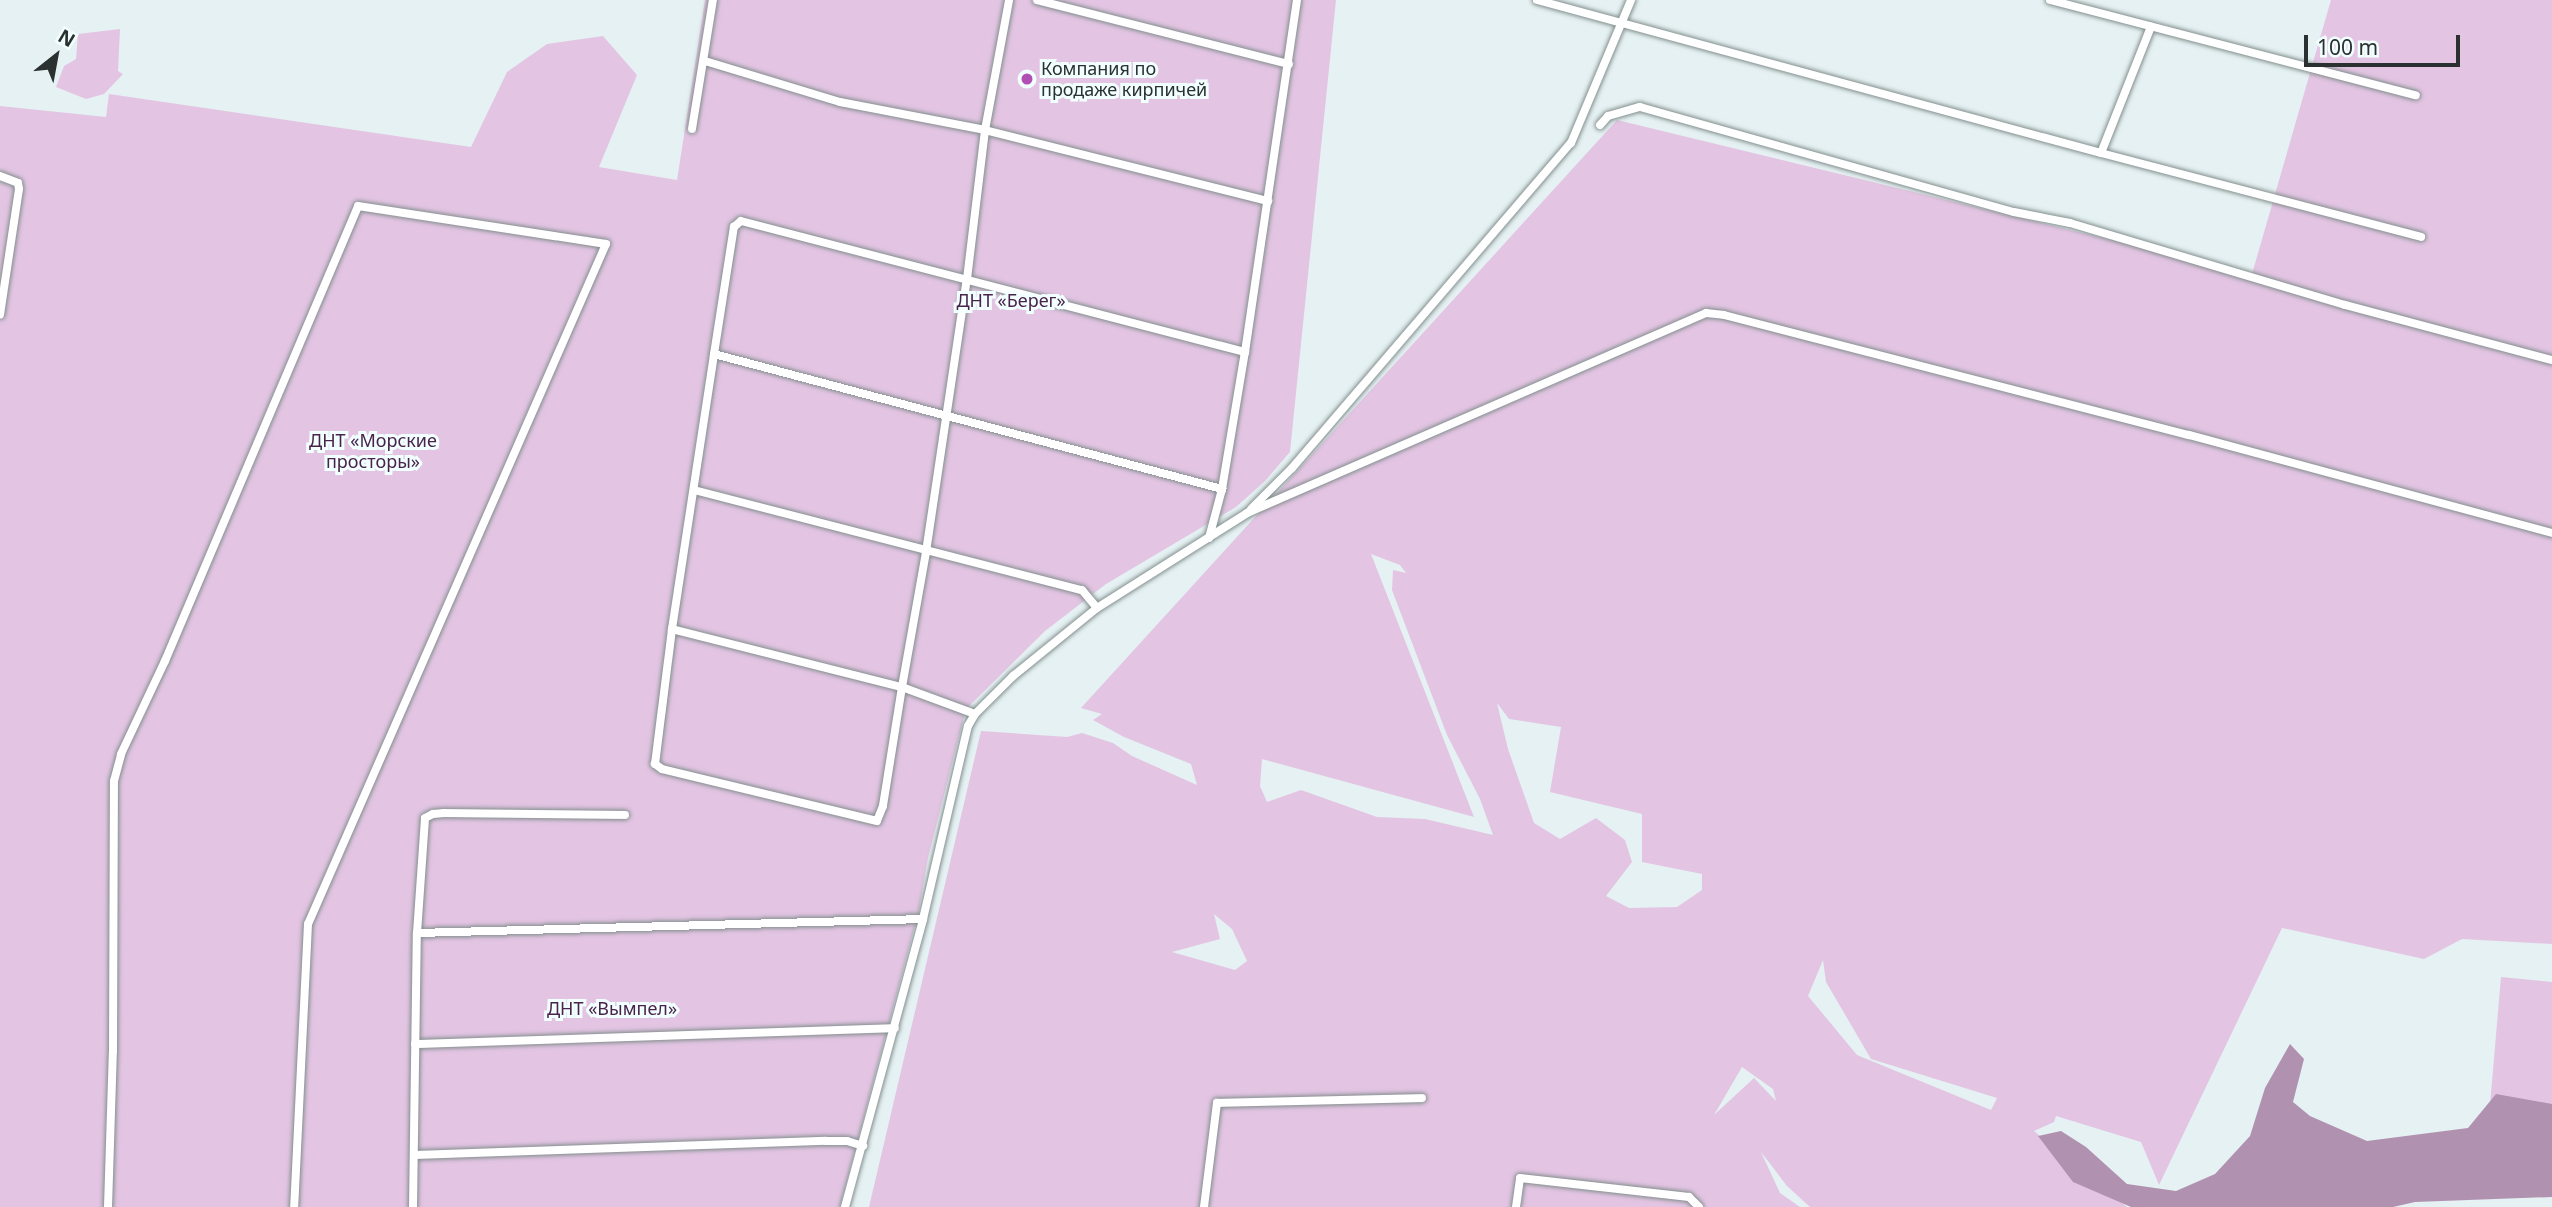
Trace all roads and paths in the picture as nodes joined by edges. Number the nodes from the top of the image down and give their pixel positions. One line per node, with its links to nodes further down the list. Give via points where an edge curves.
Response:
1 (713, 0): 10 (street)
2 (1009, 0): 15 (street)
3 (1037, 0): 11 (street)
4 (1297, 0): 11 (street)
5 (1537, 0): 8 (street)
6 (1632, 0): 8 (street)
7 (2050, 0): 9 (street)
8 (1623, 23): 16 (street); 28 (street, via 1571,143 1292,468)
9 (2151, 27): 12 (street); 16 (street)
10 (705, 61): 14 (street); 15 (street, via 841,102)
11 (1289, 64): 18 (street)
12 (2416, 95)
13 (1600, 125): 24 (street, via 1608,116 1640,107)
14 (692, 129)
15 (985, 130): 18 (street); 20 (street)
16 (2101, 153): 19 (street)
17 (0, 176): 21 (street, via 18,183 19,189)
18 (1268, 201): 22 (street)
19 (2421, 237)
20 (967, 279): 22 (street); 23 (street, via 741,221 734,227); 25 (street)
21 (0, 315)
22 (1245, 352): 26 (street)
23 (714, 354): 25 (street); 27 (street)
24 (2552, 359)
25 (944, 415): 26 (street); 31 (street)
26 (1222, 489): 30 (street)
27 (694, 490): 31 (street); 33 (street)
28 (1247, 513): 29 (street, via 1706,313); 30 (street)
29 (2552, 533)
30 (1209, 538): 32 (street)
31 (926, 552): 32 (street, via 1082,590); 34 (street)
32 (1097, 608): 35 (street, via 1013,676)
33 (672, 629): 34 (street); 34 (street, via 654,755 655,764 662,769 877,821)
34 (902, 687): 35 (street)
35 (975, 714): 37 (street, via 965,739)
36 (625, 815): 38 (street, via 433,814 425,818)
37 (923, 919): 38 (street); 39 (street)
38 (417, 933): 40 (street)
39 (895, 1028): 40 (street); 42 (street)
40 (415, 1044): 43 (street)
41 (1422, 1098): 48 (street, via 1217,1103)
42 (863, 1146): 43 (street, via 826,1141); 47 (street)
43 (415, 1155): 46 (street)
44 (108, 1207): 45 (street, via 114,781 121,754 358,206 606,244 308,924)
45 (295, 1207)
46 (413, 1207)
47 (845, 1207)
48 (1204, 1207)
49 (1516, 1207): 50 (street, via 1520,1178 1689,1197)
50 (1699, 1207)

